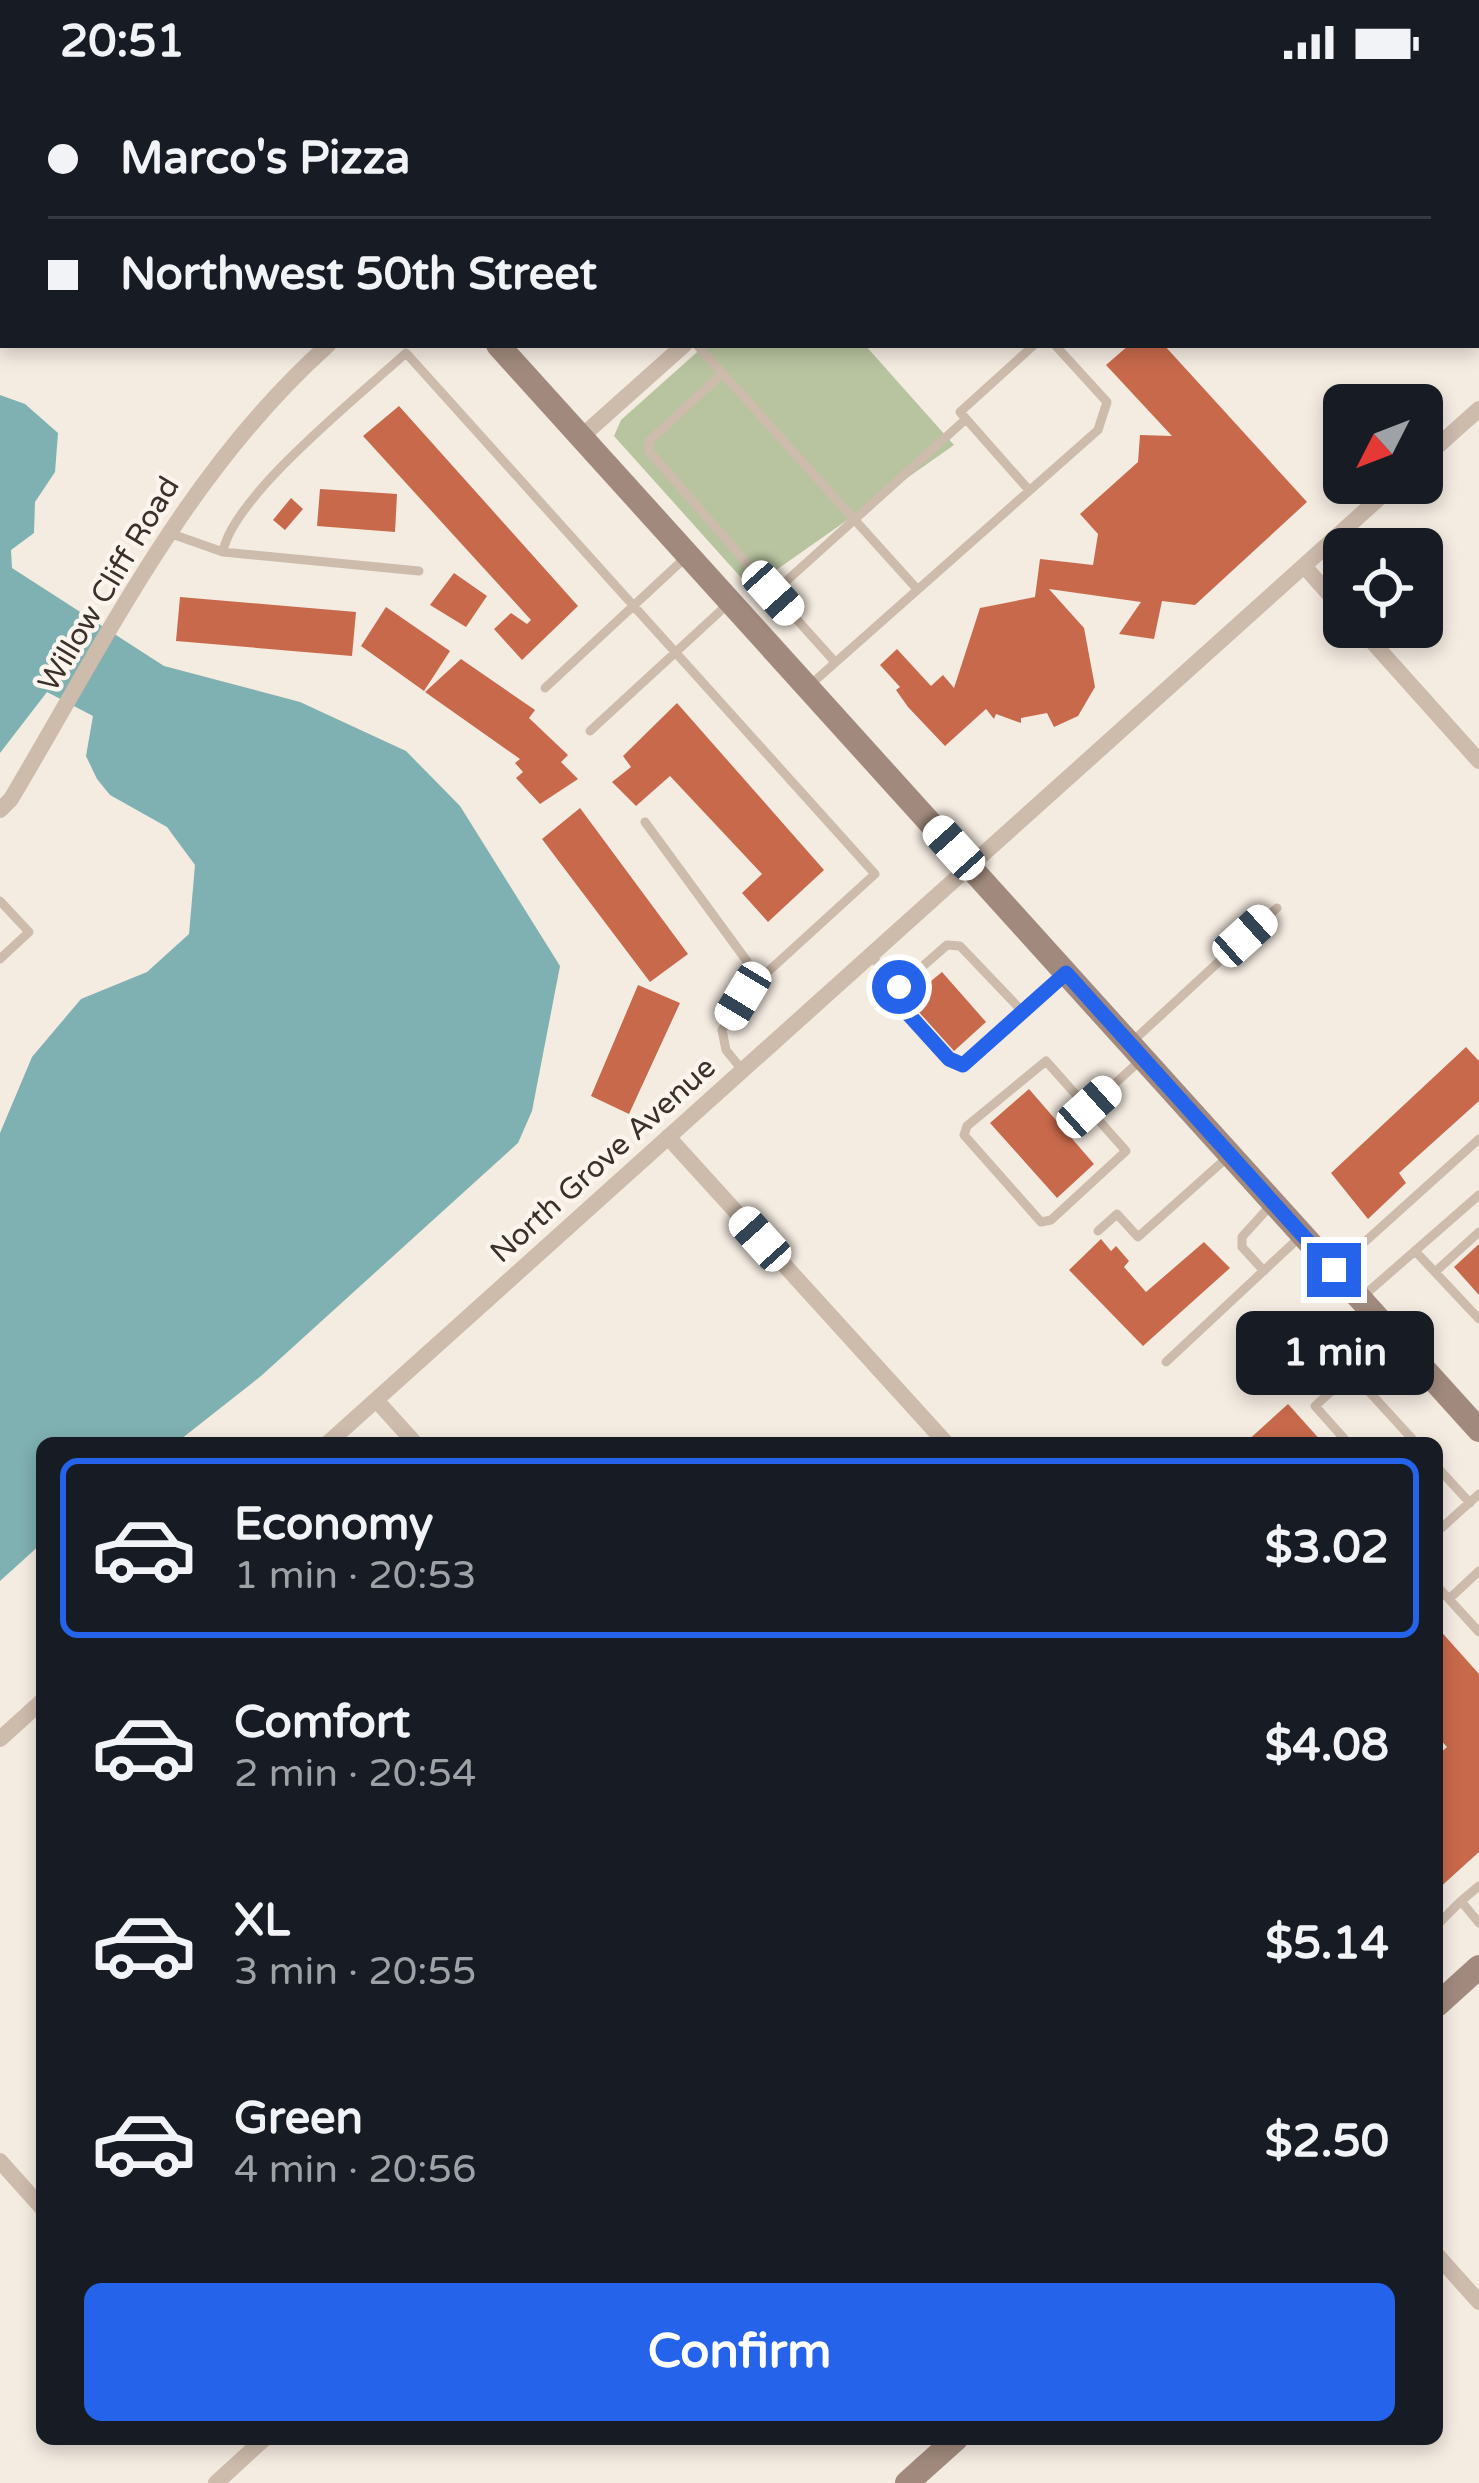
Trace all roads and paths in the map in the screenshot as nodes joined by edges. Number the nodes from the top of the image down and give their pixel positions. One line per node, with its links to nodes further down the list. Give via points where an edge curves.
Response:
1 (325, 348): 15 (street, Willow Cliff Road, via 269,398)
2 (500, 348): 10 (main road)
3 (681, 348): 10 (street)
4 (700, 348): 7 (lane)
5 (1031, 348): 9 (lane, via 960,412)
6 (1058, 348): 12 (lane, via 1107,402 1106,418)
7 (722, 374): 14 (lane); 22 (lane, via 649,441 649,451)
8 (1479, 409): 11 (street)
9 (966, 418): 12 (lane); 14 (lane)
10 (580, 437): 17 (main road)
11 (1443, 441)
12 (1028, 489): 21 (lane)
13 (1373, 504): 18 (street, North Grove Avenue)
14 (854, 520): 21 (lane); 22 (lane)
15 (168, 533): 16 (lane); 32 (street, Willow Cliff Road)
16 (224, 552): 19 (lane); 24 (lane, via 226,534 266,486 406,353)
17 (688, 555): 23 (main road); 24 (lane)
18 (1304, 566): 20 (street); 34 (street, North Grove Avenue)
19 (419, 571)
20 (1323, 587)
21 (917, 589): 27 (lane)
22 (773, 593): 27 (lane)
23 (730, 602): 26 (lane); 29 (main road)
24 (634, 606): 26 (lane); 28 (lane)
25 (1378, 648): 31 (street)
26 (676, 653): 30 (lane); 40 (lane, via 875,874)
27 (836, 662): 29 (lane)
28 (545, 688)
29 (806, 688): 34 (main road)
30 (590, 731)
31 (1479, 761)
32 (0, 810)
33 (645, 822): 40 (lane)
34 (970, 866): 37 (street, North Grove Avenue); 39 (main road)
35 (0, 901): 38 (lane, via 29,932)
36 (1276, 908): 43 (lane)
37 (871, 956): 41 (lane); 44 (street, North Grove Avenue)
38 (0, 959)
39 (1066, 973): 42 (lane); 43 (main road)
40 (760, 979): 44 (lane, via 722,1030)
41 (899, 987): 42 (lane, via 947,945 960,946); 42 (lane, via 891,995 963,1065)
42 (1022, 1011)
43 (1136, 1051): 45 (lane); 48 (main road)
44 (743, 1071): 46 (street, North Grove Avenue)
45 (1089, 1107): 45 (lane, via 1050,1063 1037,1063 964,1135 1041,1222 1052,1220 1122,1159 1124,1145)
46 (668, 1137): 63 (street, North Grove Avenue); 67 (street)
47 (1479, 1139): 55 (lane)
48 (1230, 1155): 50 (main road); 51 (lane, via 1138,1238 1117,1214)
49 (1479, 1195): 54 (lane)
50 (1273, 1203): 53 (main road); 56 (lane, via 1242,1238)
51 (1098, 1231)
52 (1479, 1232): 57 (lane)
53 (1302, 1235): 55 (main road); 56 (lane)
54 (1418, 1253): 57 (lane); 58 (lane)
55 (1334, 1270): 58 (main road)
56 (1264, 1271): 61 (lane)
57 (1436, 1272): 59 (lane)
58 (1360, 1299): 60 (main road)
59 (1479, 1319)
60 (1393, 1335): 62 (lane); 64 (main road)
61 (1166, 1362)
62 (1352, 1373): 68 (lane, via 1316,1406); 69 (lane)
63 (376, 1400): 65 (street, North Grove Avenue); 66 (street)
64 (1479, 1430)
65 (335, 1437)
66 (410, 1437)
67 (941, 1437)
68 (1343, 1437)
69 (1411, 1437)
70 (1443, 1474): 72 (lane)
71 (1479, 1494): 72 (lane)
72 (1469, 1503): 73 (lane)
73 (1443, 1527)
74 (1479, 1571): 76 (lane)
75 (1443, 1592): 76 (lane)
76 (1449, 1599): 77 (lane)
77 (1479, 1632)
78 (36, 1706): 79 (street)
79 (0, 1739)
80 (1479, 1886): 81 (lane)
81 (1461, 1901): 82 (lane); 83 (lane)
82 (1443, 1919)
83 (1479, 1923)
84 (1479, 1967): 85 (main road)
85 (1443, 2000)
86 (0, 2161): 87 (street)
87 (36, 2201)
88 (1443, 2262): 89 (street)
89 (1479, 2302)
90 (254, 2445): 92 (street)
91 (949, 2445): 93 (main road)
92 (215, 2483)
93 (908, 2483)

